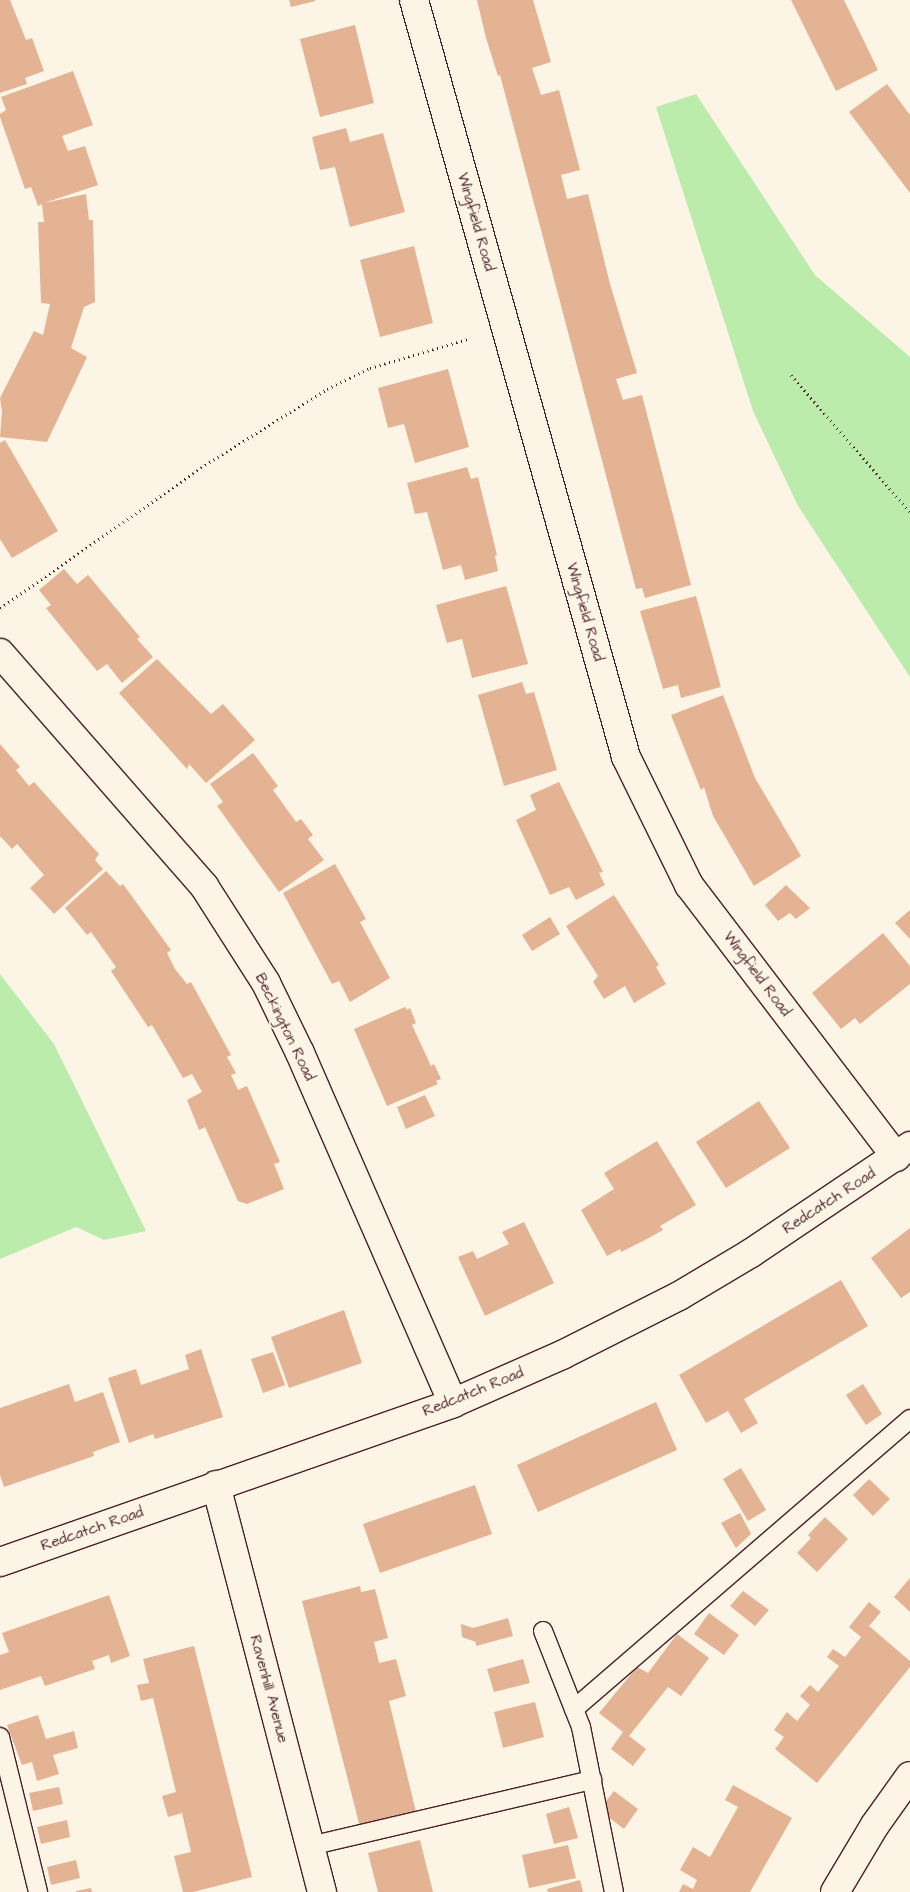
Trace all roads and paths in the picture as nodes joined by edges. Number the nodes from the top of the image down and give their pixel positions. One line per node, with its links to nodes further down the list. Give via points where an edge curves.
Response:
1 (414, 0): 7 (street, Wingfield Road, via 626,757 689,885)
2 (469, 339): 5 (path, via 370,368 327,389 205,465)
3 (791, 375): 4 (path)
4 (910, 512)
5 (0, 608)
6 (0, 653): 8 (street, Beckington Road, via 204,886 266,983)
7 (903, 1152): 8 (street, Redcatch Road, via 751,1253 679,1296 562,1355)
8 (453, 1403): 10 (street, Redcatch Road)
9 (910, 1419): 13 (lane)
10 (216, 1486): 11 (street, Redcatch Road); 17 (street, Ravenhill Avenue)
11 (0, 1562)
12 (543, 1631): 13 (lane)
13 (574, 1709): 16 (lane)
14 (0, 1737): 18 (lane)
15 (910, 1776): 21 (street, via 875,1825)
16 (592, 1780): 17 (lane); 20 (lane)
17 (310, 1846): 19 (street, Ravenhill Avenue)
18 (38, 1892)
19 (322, 1892)
20 (614, 1892)
21 (835, 1892)

